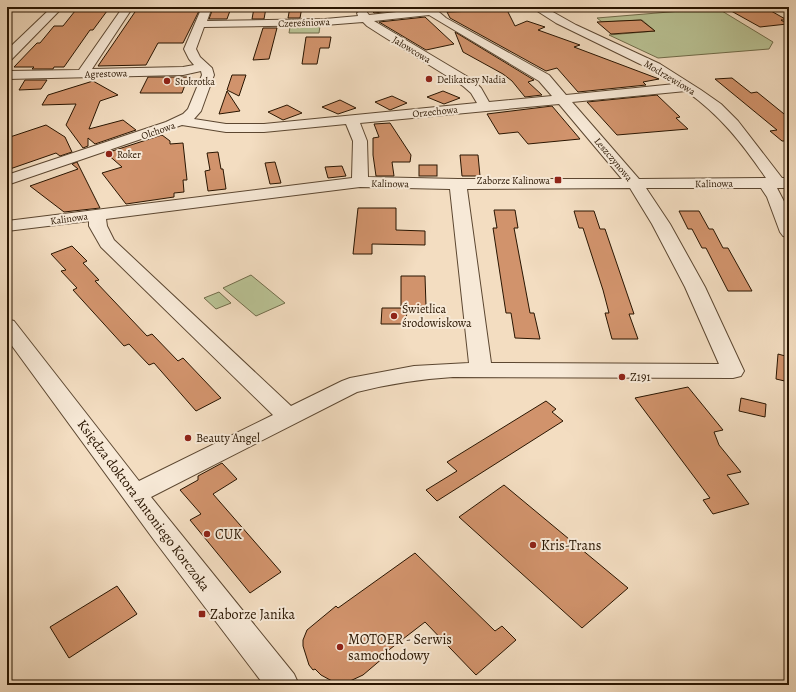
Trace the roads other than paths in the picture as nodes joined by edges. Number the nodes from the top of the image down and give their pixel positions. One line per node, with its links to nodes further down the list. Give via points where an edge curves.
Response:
1 (58, 7): 9 (street)
2 (128, 7): 11 (street)
3 (207, 7): 8 (street)
4 (357, 7): 7 (street, Jałowcowa)
5 (536, 7): 13 (street, Modrzewiowa, via 656,67)
6 (429, 10): 7 (street, Czereśniowa); 14 (street, Leszczynowa, via 442,20 539,74)
7 (365, 18): 8 (street, Czereśniowa, via 325,22); 15 (street, Jałowcowa, via 385,33 468,83)
8 (200, 24): 10 (street, via 190,49)
9 (7, 56)
10 (205, 67): 11 (street, Agrestowa, via 183,71); 17 (street, Olchowa, via 208,75 196,106)
11 (82, 74): 12 (street, Agrestowa)
12 (7, 75)
13 (688, 87): 14 (street, Orzechowa); 20 (street, Modrzewiowa, via 717,108 746,139)
14 (563, 99): 15 (street, Orzechowa); 22 (street, Leszczynowa)
15 (486, 106): 16 (street, Orzechowa)
16 (351, 119): 17 (street, Orzechowa, via 250,129); 19 (street, via 360,141)
17 (182, 121): 18 (street, Olchowa)
18 (7, 180)
19 (360, 182): 21 (street, Kalinowa); 23 (street, Kalinowa)
20 (777, 182): 22 (street, Kalinowa); 25 (street, Modrzewiowa, via 775,197)
21 (458, 184): 22 (street, Kalinowa); 27 (street)
22 (635, 184): 27 (street, Leszczynowa, via 661,224 695,287 733,371)
23 (97, 214): 24 (street, Kalinowa); 28 (street, via 98,226 107,243)
24 (7, 226)
25 (789, 232)
26 (7, 325): 29 (street, Księdza doktora Antoniego Korczoka)
27 (481, 370): 28 (street, via 419,372 375,380 350,386)
28 (288, 416): 29 (street)
29 (135, 494): 30 (street, Księdza doktora Antoniego Korczoka)
30 (283, 685)

